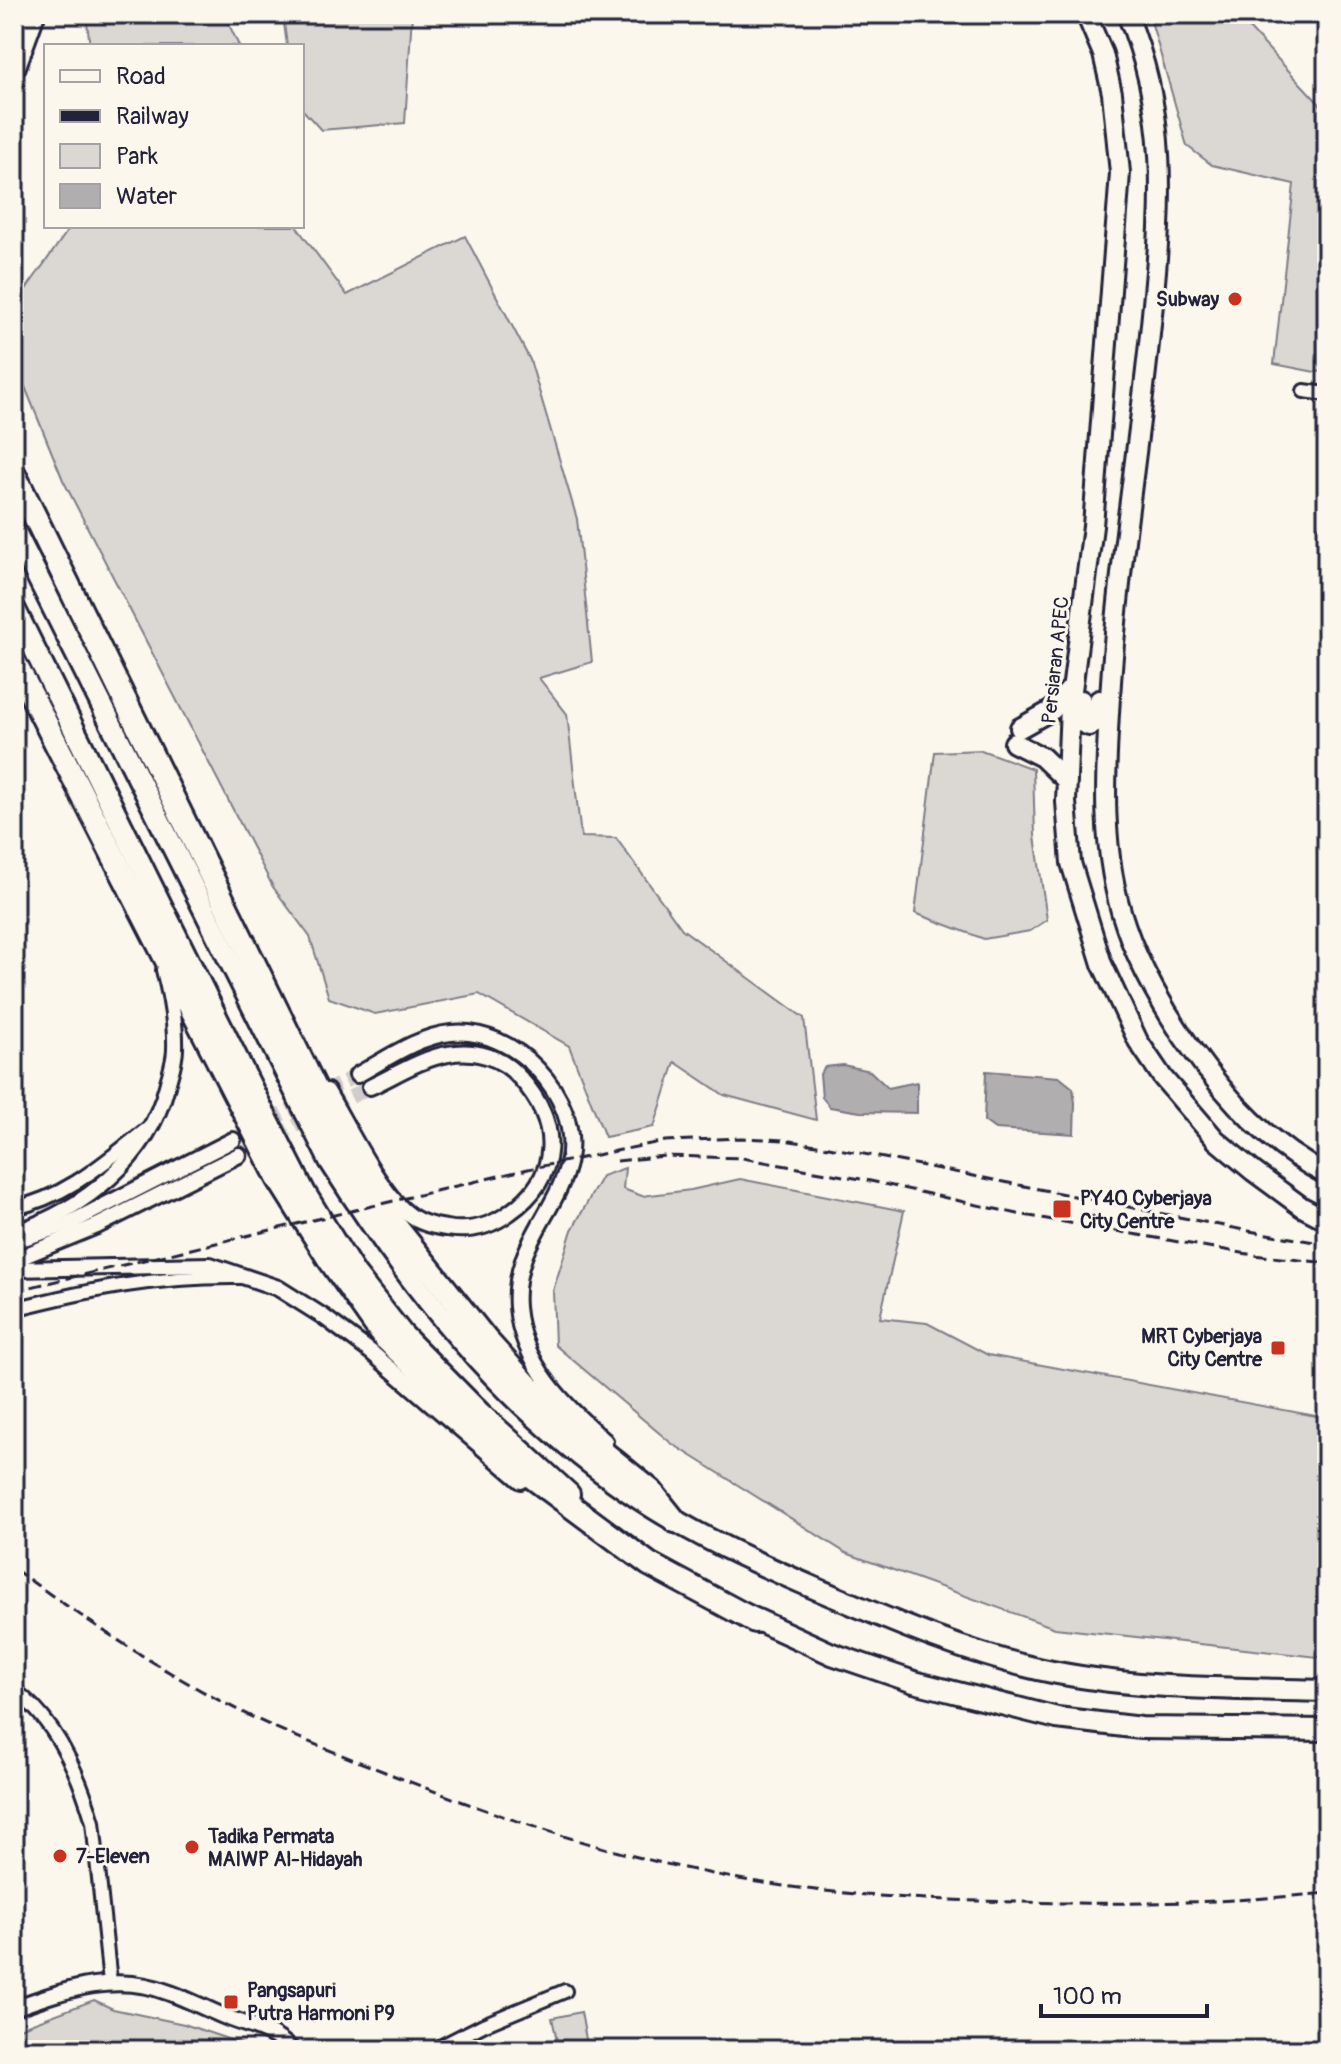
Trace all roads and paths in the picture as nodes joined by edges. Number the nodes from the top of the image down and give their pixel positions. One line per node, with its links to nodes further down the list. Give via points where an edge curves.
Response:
1 (33, 14): 4 (highway)
2 (1086, 14): 13 (main road, Persiaran APEC, via 1112,93 1120,173)
3 (1127, 14): 11 (main road, via 1153,96 1161,217)
4 (14, 66)
5 (1304, 391): 6 (street)
6 (1327, 394)
7 (16, 477): 18 (highway)
8 (1327, 529): 10 (street)
9 (14, 530): 34 (highway, via 305,1115 370,1224 430,1304 517,1401 591,1464)
10 (1327, 547)
11 (1115, 607): 13 (main road, via 1107,627 1097,721 1089,726 1082,723 1080,711); 24 (main road, via 1104,803 1126,927 1168,1016 1208,1072 1273,1141)
12 (14, 608): 36 (highway, via 305,1193 355,1274 403,1335 560,1486 687,1580)
13 (1083, 609): 15 (main road, Persiaran APEC)
14 (14, 661): 17 (highway)
15 (1072, 687): 16 (main road, Persiaran APEC); 16 (main road, via 1017,736)
16 (1067, 781): 26 (main road, Persiaran APEC, via 1075,878 1102,964 1138,1041 1216,1140 1302,1207)
17 (112, 853): 21 (street, via 162,963 173,1004 175,1053); 35 (highway, via 278,1178 355,1299 416,1370 524,1471)
18 (283, 1018): 20 (street, via 392,1199 408,1215 455,1230 486,1226 523,1203 541,1181 550,1154 542,1109 516,1073 492,1057 464,1052 437,1056); 33 (highway, via 341,1141 384,1212 547,1407)
19 (357, 1075): 33 (street, via 430,1038 466,1032 484,1035 520,1054 555,1091 568,1122 570,1157 520,1271 517,1309 539,1372)
20 (370, 1087)
21 (153, 1124): 25 (street, via 87,1177); 27 (street, via 125,1163 88,1196 65,1212)
22 (233, 1140): 28 (street, via 68,1224)
23 (239, 1155): 29 (street, via 97,1226)
24 (1327, 1175)
25 (14, 1208)
26 (1327, 1220)
27 (14, 1233)
28 (14, 1241)
29 (14, 1260)
30 (14, 1269): 31 (street, via 210,1265)
31 (252, 1277): 32 (street, via 165,1278); 35 (street, via 324,1317 517,1478)
32 (14, 1309)
33 (651, 1491): 34 (highway)
34 (675, 1521): 38 (highway, via 923,1635 1038,1669 1146,1685)
35 (649, 1564): 36 (highway)
36 (755, 1621): 40 (highway, via 914,1682 1057,1718)
37 (14, 1690): 42 (street, via 31,1702 63,1747 87,1802)
38 (1327, 1691)
39 (1327, 1730): 40 (highway)
40 (1222, 1731): 41 (highway)
41 (1327, 1744)
42 (110, 1982): 44 (street); 45 (street, via 169,1992 257,2026)
43 (565, 1991): 46 (street)
44 (14, 2008)
45 (292, 2050)
46 (434, 2050)

